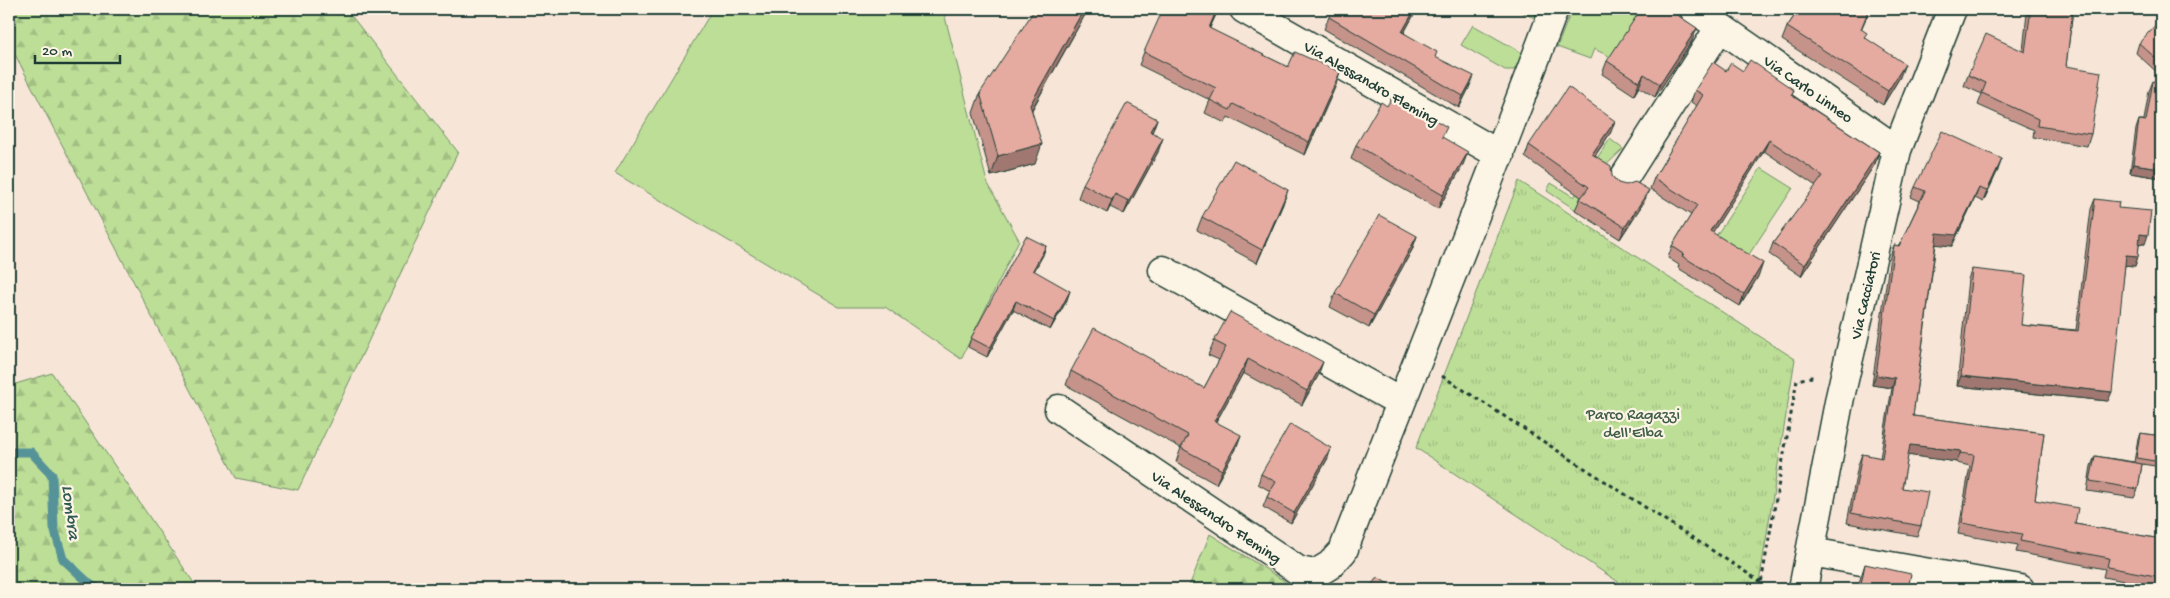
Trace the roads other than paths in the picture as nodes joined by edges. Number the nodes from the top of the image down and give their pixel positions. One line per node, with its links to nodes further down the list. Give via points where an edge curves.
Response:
1 (1244, 9): 7 (street, Via Alessandro Fleming)
2 (1554, 9): 7 (street, Via Alessandro Fleming)
3 (1694, 9): 5 (street, Via Carlo Linneo)
4 (1952, 9): 6 (street, Via Cacciatori)
5 (1720, 26): 6 (street, Via Carlo Linneo); 8 (street)
6 (1898, 150): 12 (street, Via Cacciatori, via 1844,382)
7 (1500, 155): 10 (street, Via Alessandro Fleming)
8 (1622, 181)
9 (1163, 270): 10 (street)
10 (1400, 402): 11 (street, Via Alessandro Fleming, via 1343,551 1330,565 1315,574 1299,571)
11 (1058, 409)
12 (1810, 552): 13 (street, Via Cacciatori); 14 (street)
13 (1804, 589)
14 (2020, 589)

